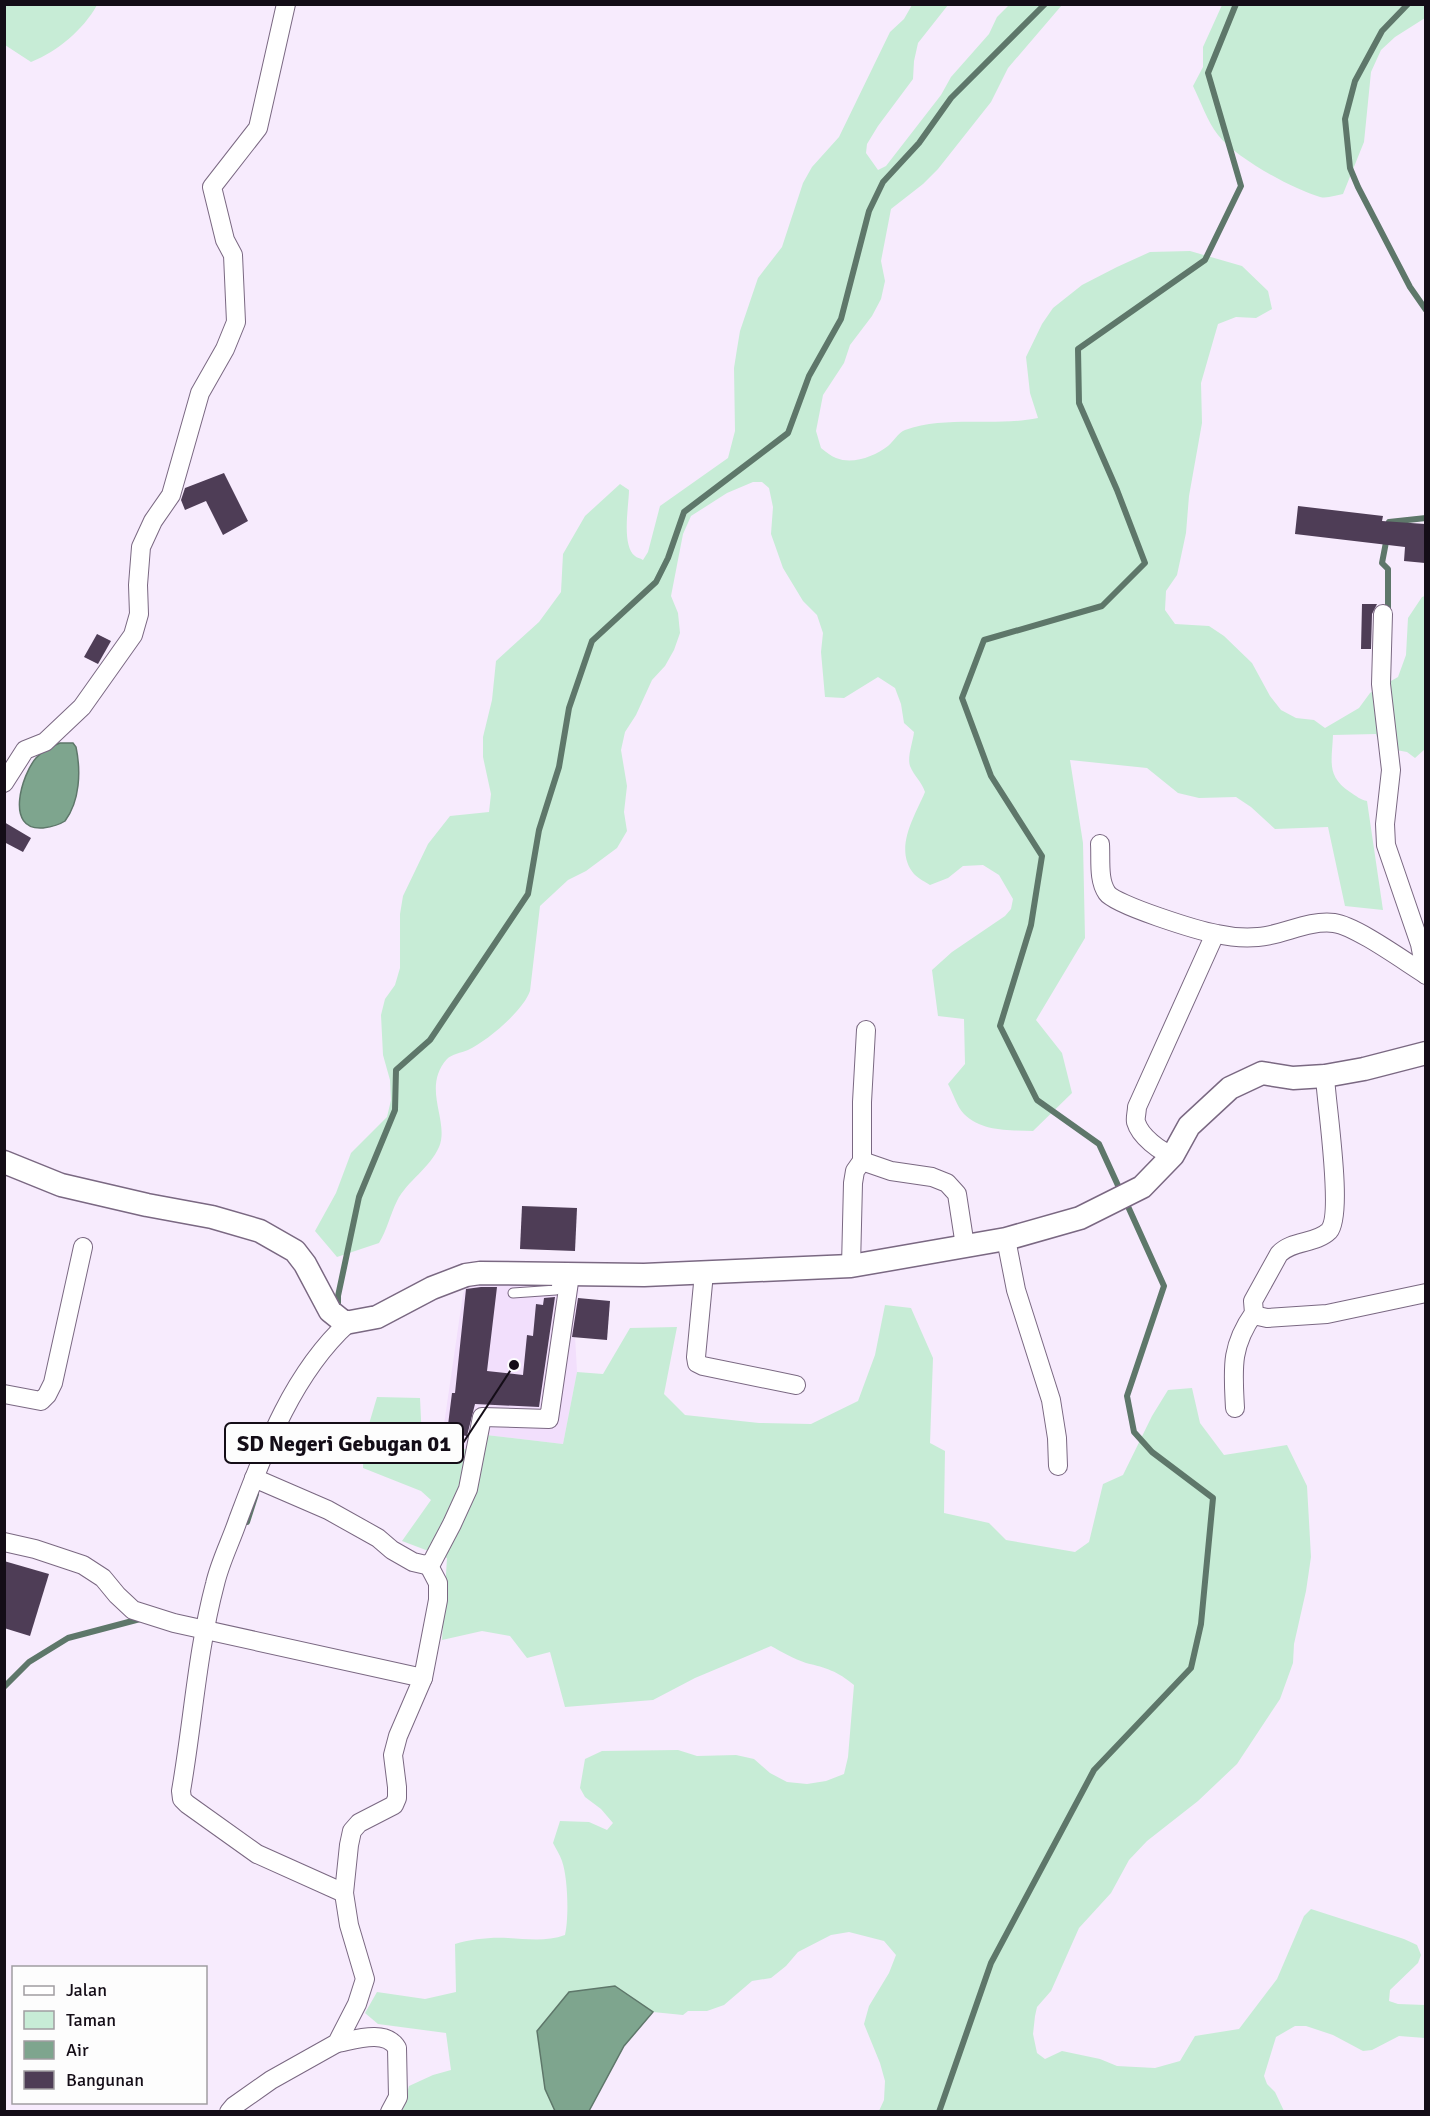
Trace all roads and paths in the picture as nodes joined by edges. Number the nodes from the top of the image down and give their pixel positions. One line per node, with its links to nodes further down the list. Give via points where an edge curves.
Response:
1 (286, 4): 3 (street, via 258,128 212,187 225,240 233,255 236,322 200,393 171,495 141,548 139,614 133,635 82,707 45,742 25,750)
2 (1383, 614): 6 (street, via 1382,684 1391,770 1386,845 1420,944)
3 (4, 783)
4 (1100, 844): 5 (street, via 1101,883 1108,896)
5 (1215, 934): 6 (street, via 1260,937 1316,923 1335,923 1354,930); 10 (street, via 1137,1107 1136,1122 1143,1134)
6 (1425, 974)
7 (866, 1030): 11 (street)
8 (1425, 1053): 9 (street)
9 (1324, 1076): 10 (street, via 1262,1073 1230,1088 1189,1126); 21 (street, via 1335,1217 1326,1234 1284,1248 1253,1301)
10 (1173, 1155): 13 (street, via 1142,1187 1110,1204 1080,1218)
11 (862, 1161): 14 (street, via 947,1183 957,1194); 16 (street, via 853,1183)
12 (4, 1162): 22 (street, via 61,1185 260,1231 294,1251 330,1311)
13 (1006, 1239): 14 (street); 26 (street, via 1016,1290 1051,1400)
14 (965, 1246): 16 (street)
15 (83, 1247): 24 (street, via 53,1383 40,1401)
16 (851, 1266): 17 (street)
17 (704, 1273): 18 (street); 23 (street, via 697,1363)
18 (564, 1275): 19 (lane, via 556,1290); 22 (street, via 465,1275 377,1317); 29 (street, via 549,1419 482,1417 468,1489)
19 (513, 1293)
20 (1425, 1293): 21 (street, via 1327,1314 1267,1318)
21 (1254, 1313): 25 (street, via 1235,1348)
22 (341, 1320): 27 (street, via 299,1385)
23 (796, 1385)
24 (4, 1394)
25 (1235, 1408)
26 (1058, 1466)
27 (254, 1478): 29 (street, via 328,1510 413,1562); 30 (street, via 215,1582)
28 (4, 1542): 30 (street, via 83,1565 103,1578 133,1610)
29 (428, 1564): 31 (street, via 438,1583 438,1600)
30 (205, 1630): 31 (street); 32 (street, via 182,1799 257,1854)
31 (423, 1678): 32 (street, via 393,1755 397,1798 394,1805 359,1823 352,1831)
32 (336, 1890): 33 (street, via 364,1984)
33 (337, 2043): 34 (street, via 271,2080); 35 (street, via 376,2038 393,2042 397,2048 398,2097)
34 (229, 2112)
35 (390, 2112)

